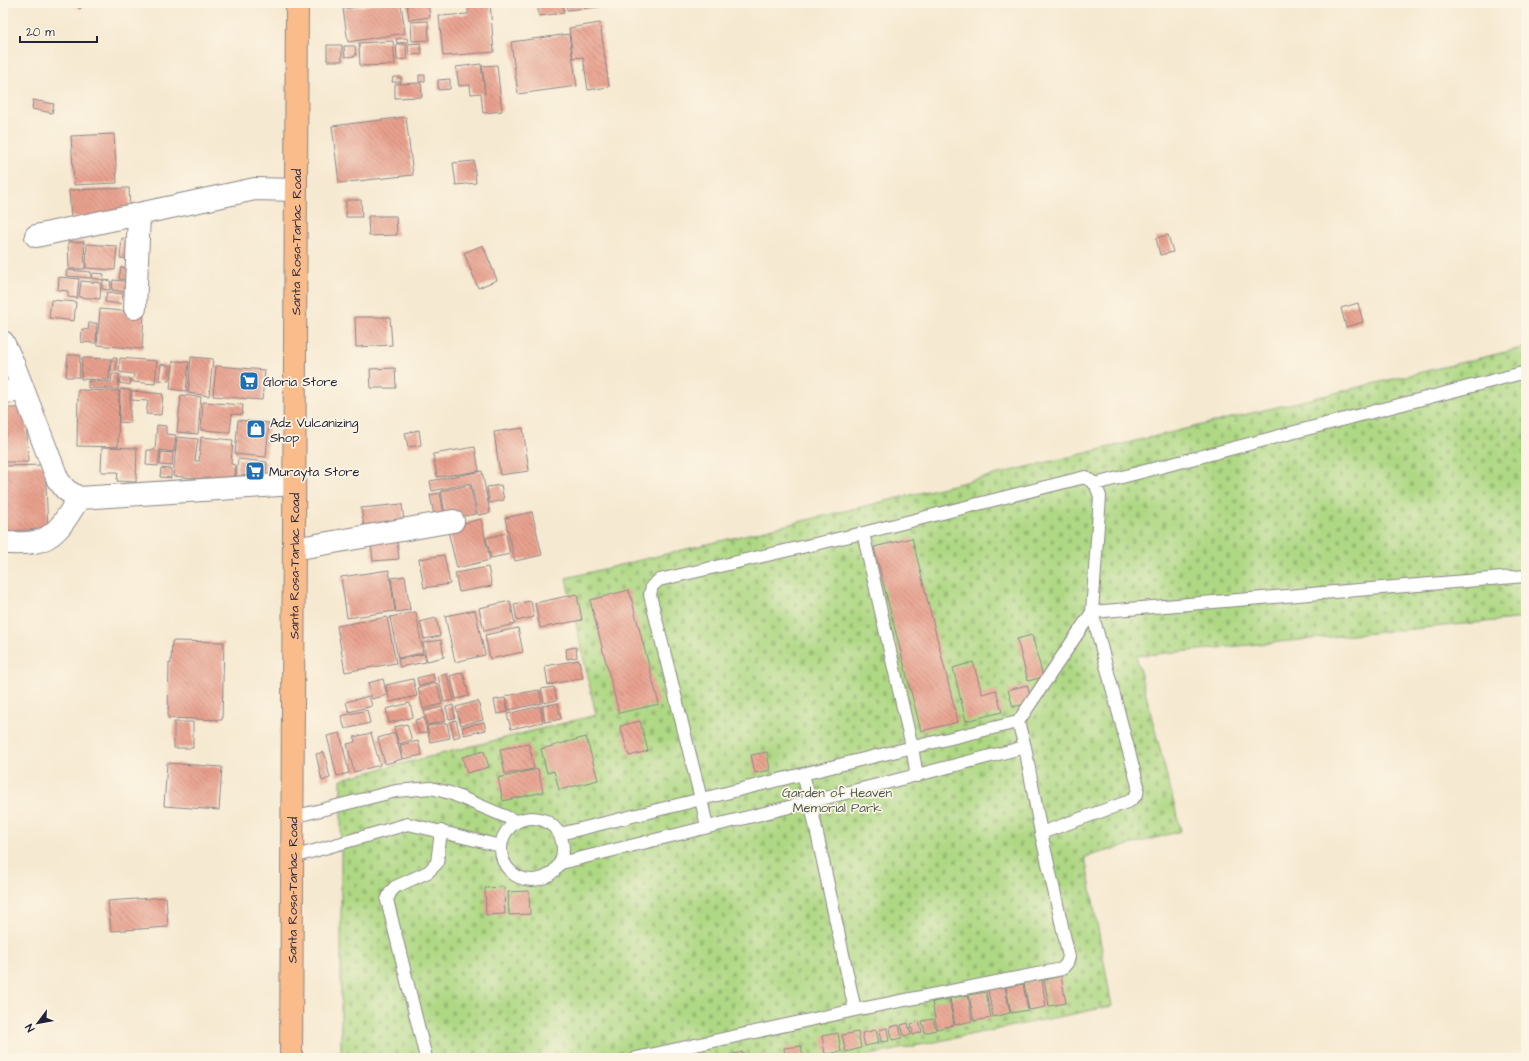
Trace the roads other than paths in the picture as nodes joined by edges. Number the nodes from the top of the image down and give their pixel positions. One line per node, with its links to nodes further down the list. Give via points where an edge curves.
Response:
1 (297, 3): 2 (highway, Santa Rosa-Tarlac Road)
2 (296, 190): 3 (street, via 255,189); 9 (highway, Santa Rosa-Tarlac Road)
3 (139, 215): 4 (street); 5 (street)
4 (36, 236)
5 (135, 308)
6 (3, 342): 8 (street)
7 (1526, 372): 10 (lane)
8 (13, 391): 11 (street, via 58,480 66,490)
9 (294, 484): 11 (street); 15 (highway, Santa Rosa-Tarlac Road)
10 (1095, 484): 13 (lane, via 1084,477); 17 (lane, via 1100,496)
11 (79, 498): 14 (street, via 61,526 49,536 35,542)
12 (453, 521): 15 (street)
13 (863, 533): 19 (lane); 23 (lane, via 658,580 652,586 650,595)
14 (3, 543)
15 (294, 549): 25 (highway, Santa Rosa-Tarlac Road)
16 (1526, 576): 17 (lane)
17 (1092, 612): 18 (lane); 29 (lane, via 1138,786 1137,794 1130,801)
18 (1018, 722): 19 (lane); 20 (lane)
19 (912, 747): 21 (lane); 22 (lane)
20 (1025, 748): 22 (lane); 29 (lane)
21 (803, 774): 23 (lane); 24 (lane)
22 (917, 776): 24 (lane)
23 (701, 799): 27 (lane); 30 (lane)
24 (810, 801): 27 (lane); 34 (lane)
25 (293, 817): 26 (lane, via 396,791 431,788 450,793); 32 (highway, Santa Rosa-Tarlac Road)
26 (516, 821): 30 (lane, via 528,817 541,818 552,824); 31 (lane, via 505,832)
27 (707, 827): 33 (lane)
28 (441, 831): 31 (lane); 32 (lane, via 408,824); 36 (lane, via 437,863 428,872 395,887 388,900)
29 (1041, 833): 34 (lane, via 1069,957 1062,969)
30 (560, 834): 33 (lane, via 564,849)
31 (501, 846): 33 (lane, via 506,866 524,879 545,878)
32 (292, 857): 35 (highway, Santa Rosa-Tarlac Road)
33 (561, 864)
34 (855, 1010): 37 (lane)
35 (291, 1058)
36 (426, 1058)
37 (636, 1058)

